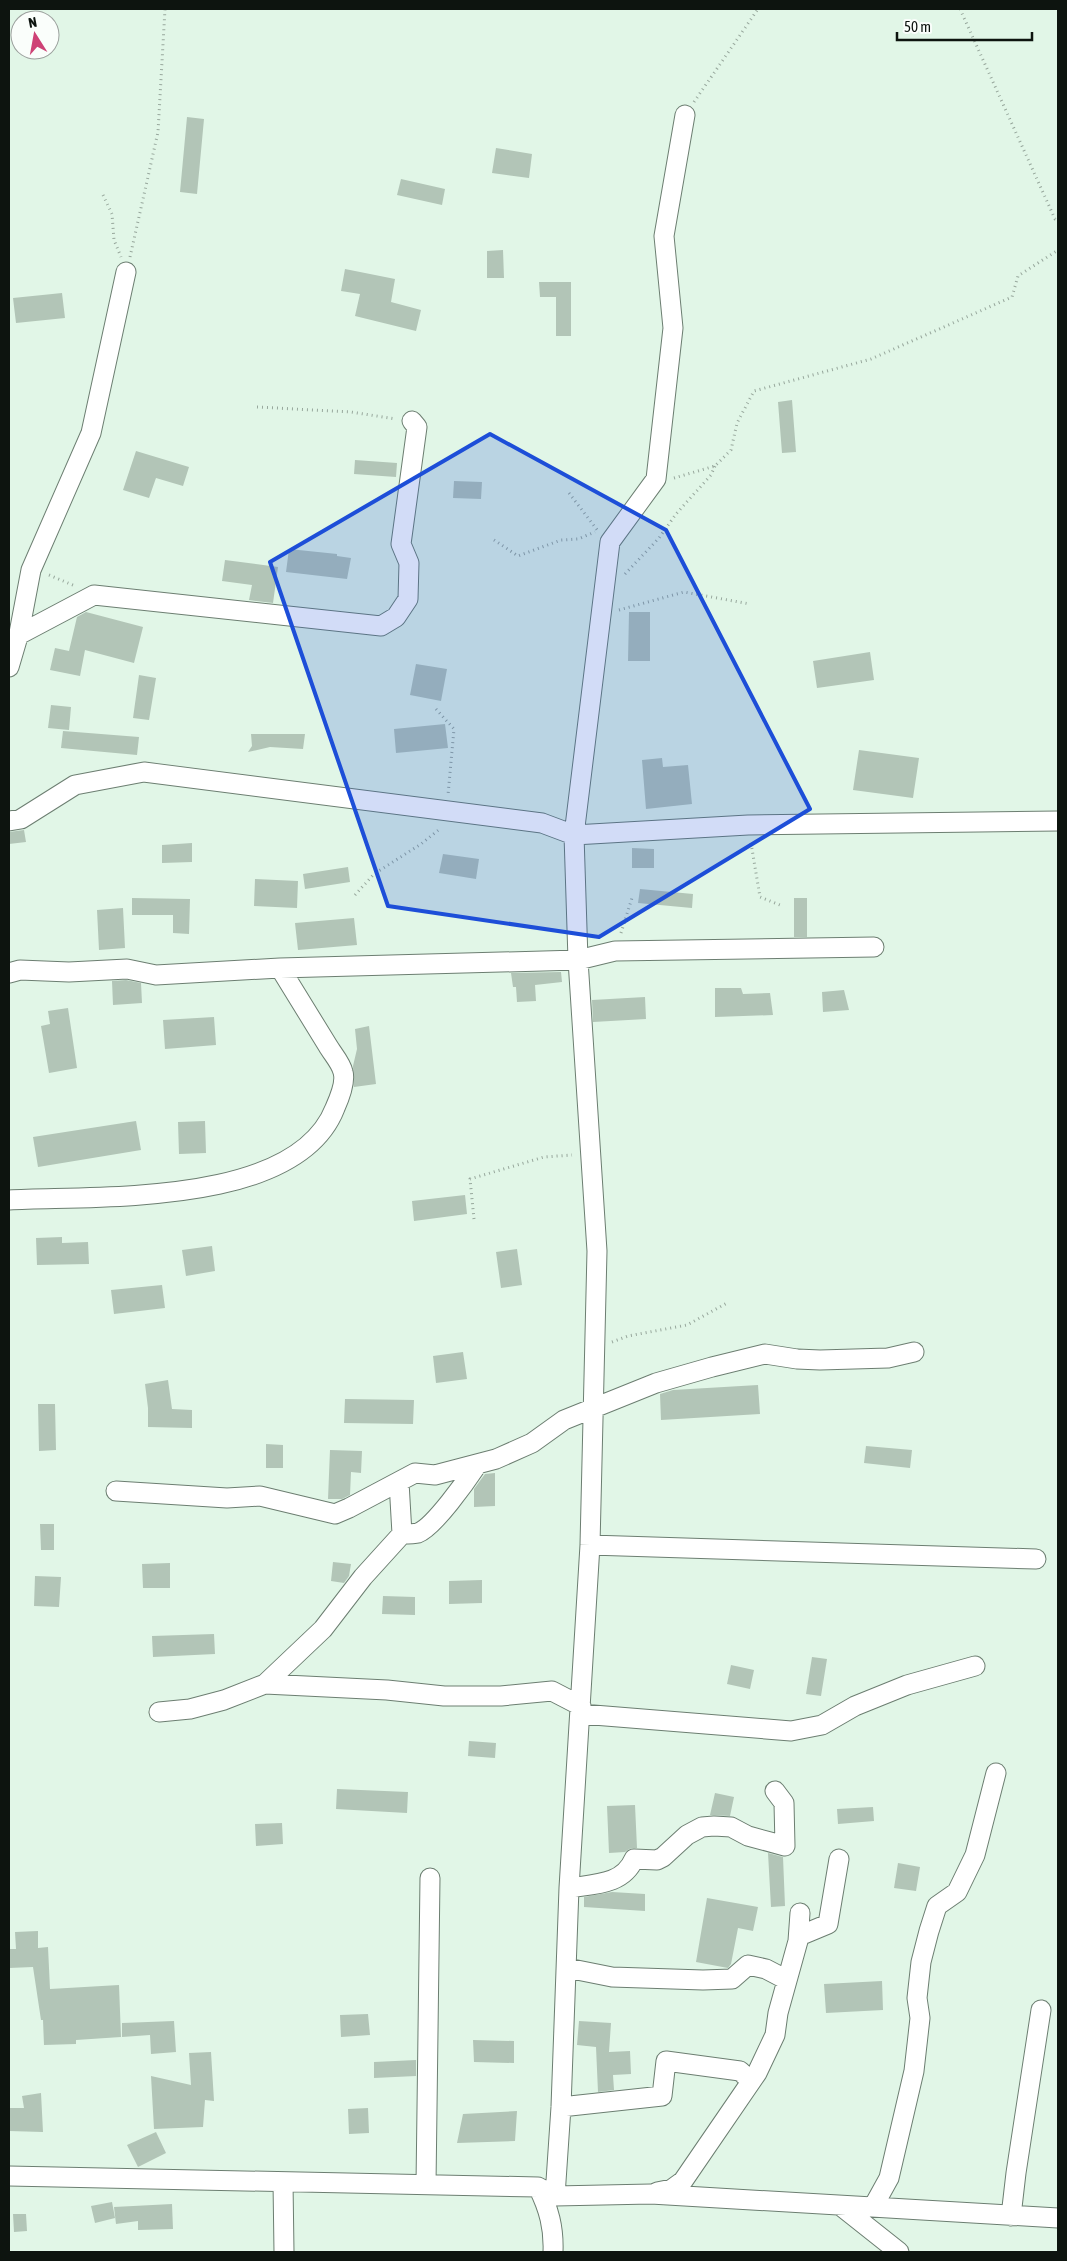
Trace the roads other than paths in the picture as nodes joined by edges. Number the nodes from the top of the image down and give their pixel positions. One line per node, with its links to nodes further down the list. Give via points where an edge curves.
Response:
1 (685, 115): 8 (street, via 664,236 674,328 656,479 610,542)
2 (126, 272): 4 (street, via 91,432 31,570)
3 (412, 421): 4 (street, via 417,427 401,544 410,563 408,599 396,617 381,626 94,595)
4 (14, 637): 5 (street)
5 (9, 667)
6 (9, 821): 8 (street, via 21,819 75,784 144,772 542,823)
7 (1058, 821): 8 (street, via 748,825)
8 (574, 835): 10 (street)
9 (874, 946): 10 (street, via 615,951)
10 (578, 960): 11 (street); 15 (street, via 597,1251)
11 (280, 968): 12 (street, via 156,975 126,969); 13 (street, via 343,1072 340,1097 330,1123 308,1146 267,1171 188,1190 141,1196)
12 (9, 972)
13 (9, 1200)
14 (914, 1352): 15 (street, via 888,1358 820,1360 765,1354 656,1383)
15 (593, 1408): 16 (street, via 564,1420 532,1443); 22 (street)
16 (477, 1465): 17 (street); 20 (street)
17 (435, 1475): 18 (street, via 416,1473); 20 (street)
18 (399, 1482): 19 (street, via 335,1514 260,1496 227,1498); 21 (street)
19 (116, 1491)
20 (456, 1495): 21 (street, via 419,1532)
21 (402, 1534): 25 (street, via 363,1577 324,1629)
22 (590, 1545): 23 (street); 26 (street)
23 (1036, 1559)
24 (975, 1666): 26 (street, via 907,1685 855,1706 822,1725 791,1731)
25 (265, 1684): 26 (street, via 444,1696 501,1696 552,1691); 27 (street, via 190,1709)
26 (581, 1710): 32 (street)
27 (159, 1712)
28 (996, 1773): 44 (street, via 976,1855 956,1892 937,1906 929,1931 917,1998 920,2018 914,2072 890,2178)
29 (775, 1791): 32 (street, via 784,1803 785,1846 748,1836 731,1827 702,1827 687,1835 663,1857 656,1860 634,1859 631,1867 606,1883)
30 (839, 1859): 34 (street, via 828,1924 804,1934 800,1922)
31 (430, 1878): 40 (street)
32 (569, 1888): 33 (street)
33 (567, 1968): 34 (street, via 612,1977 703,1980 732,1979 748,1966 766,1969); 37 (street)
34 (788, 1980): 36 (street, via 775,2035)
35 (1041, 2010): 45 (street)
36 (751, 2081): 37 (street, via 740,2071 666,2062 662,2096); 42 (street, via 683,2181 672,2189)
37 (561, 2107): 41 (street)
38 (9, 2176): 39 (street)
39 (283, 2182): 40 (street); 48 (street)
40 (426, 2185): 41 (street)
41 (547, 2191): 42 (street); 47 (street)
42 (651, 2194): 43 (street)
43 (841, 2206): 44 (street); 49 (street)
44 (873, 2207): 45 (street)
45 (1011, 2216): 46 (street)
46 (1058, 2218)
47 (557, 2248)
48 (284, 2252)
49 (900, 2252)

